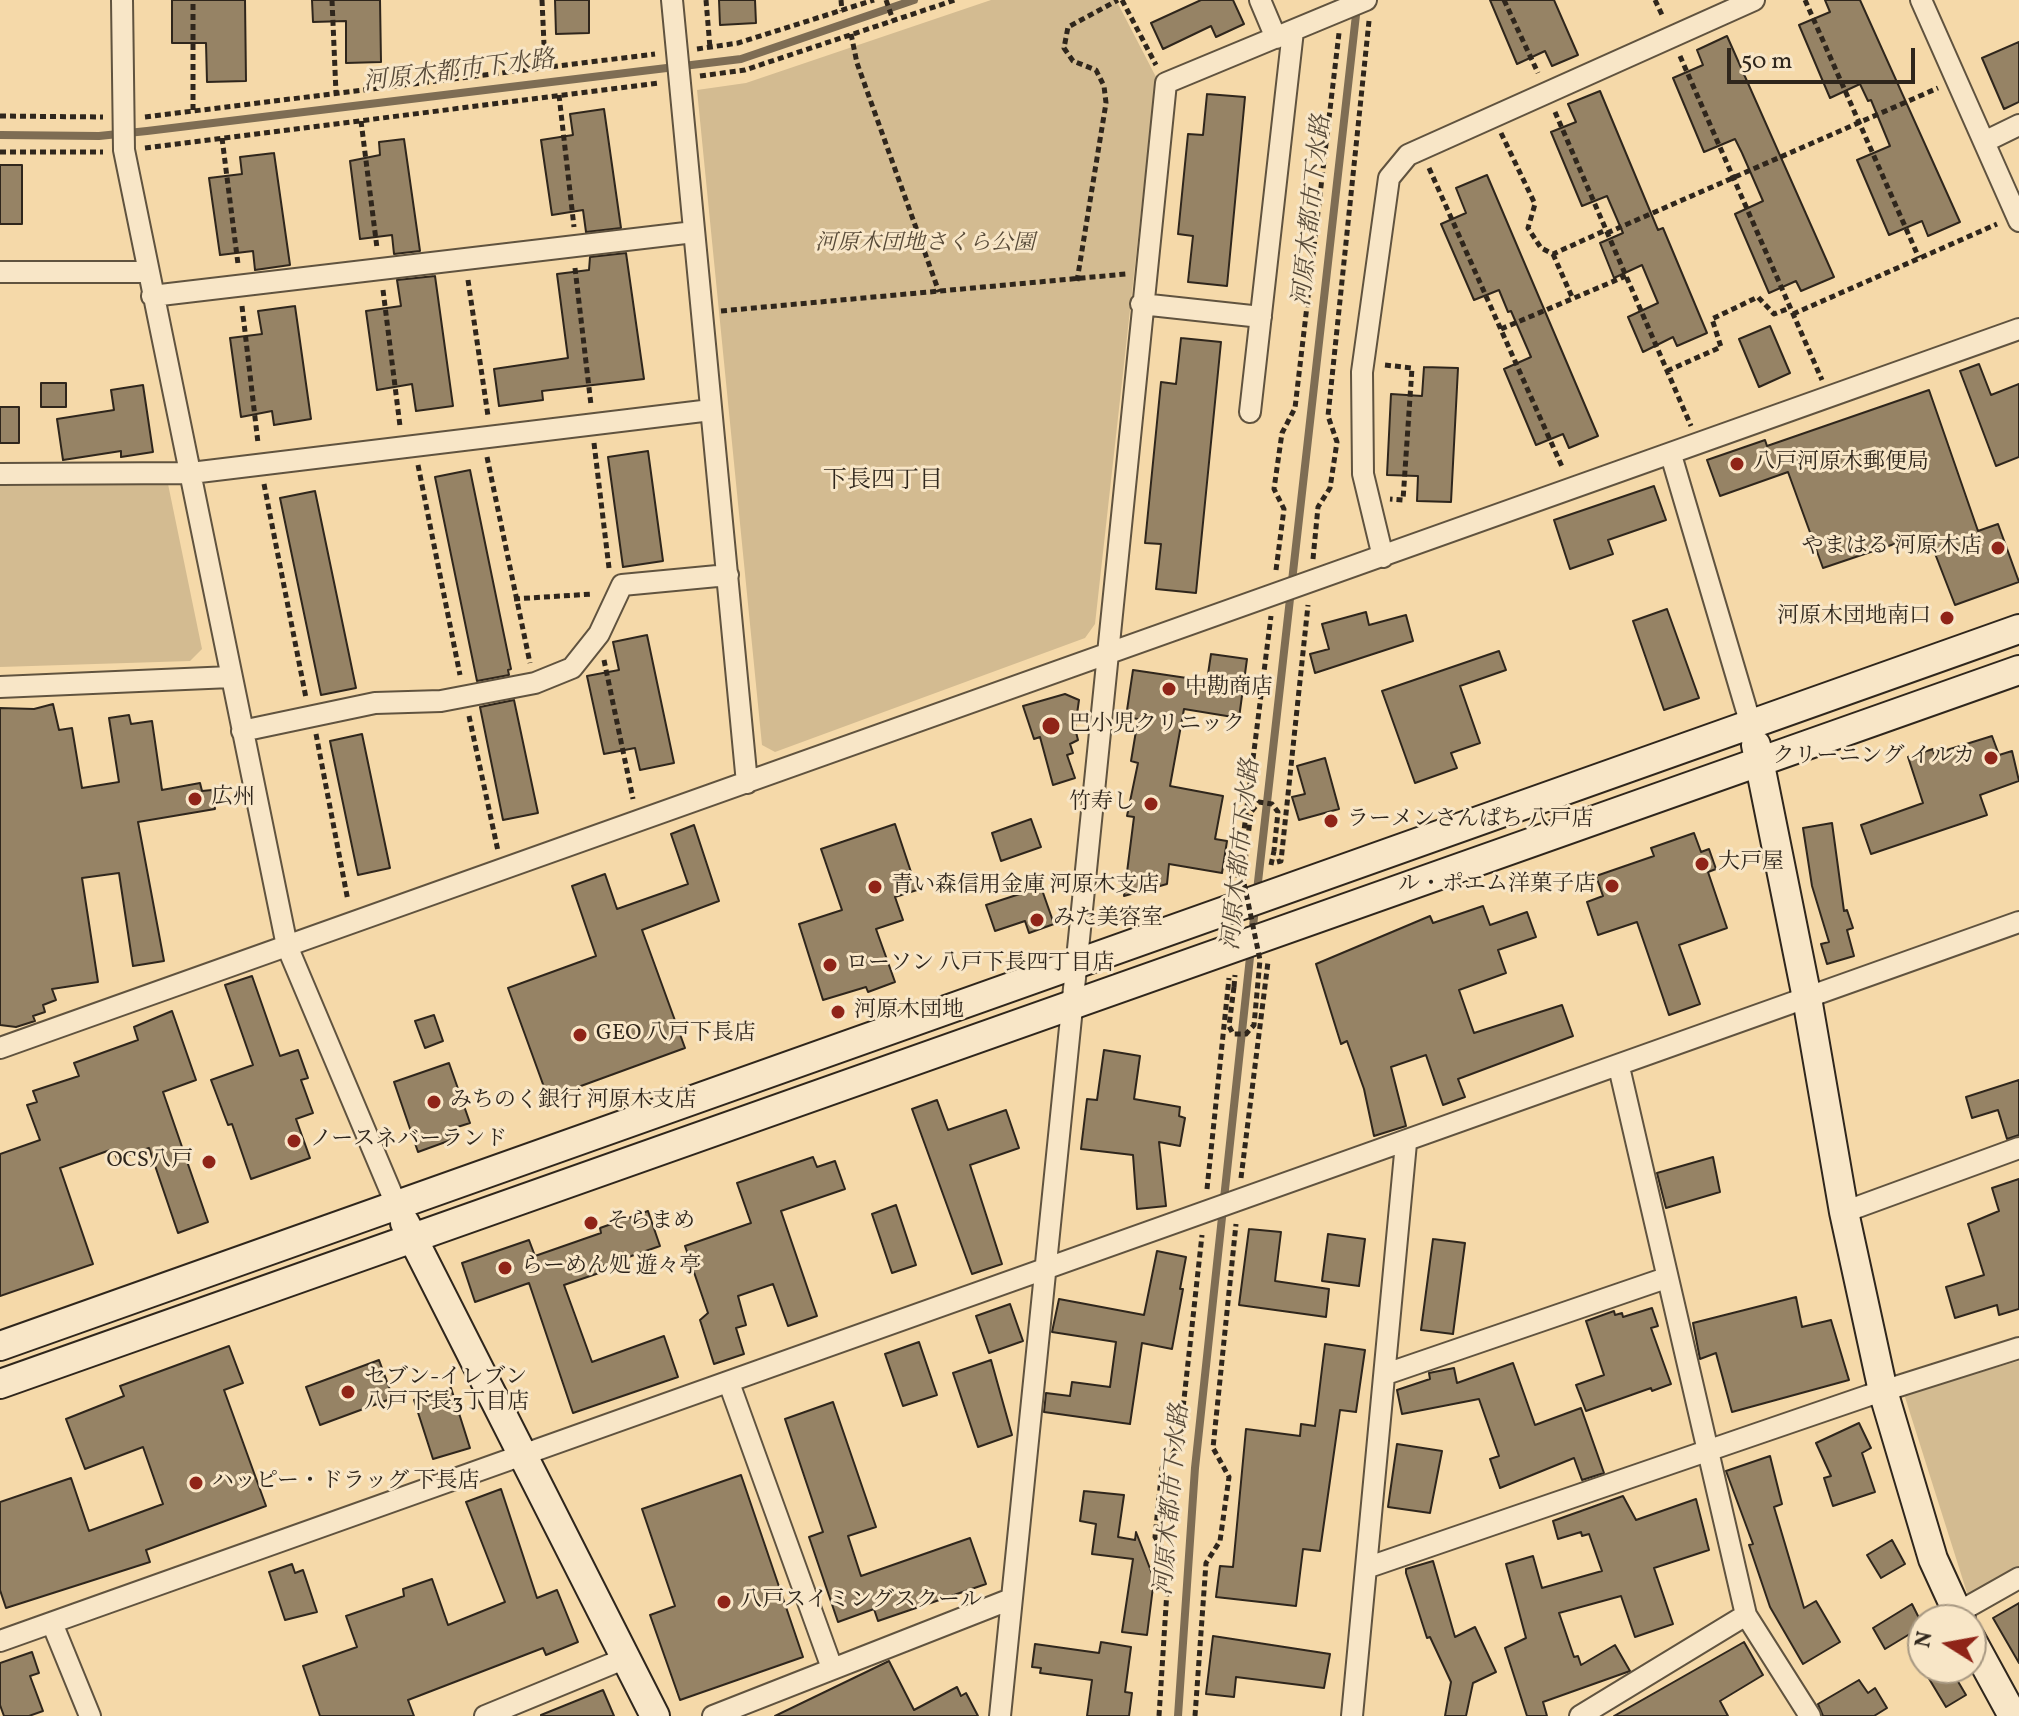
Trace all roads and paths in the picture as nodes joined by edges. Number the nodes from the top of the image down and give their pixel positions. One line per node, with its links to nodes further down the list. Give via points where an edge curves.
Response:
1 (122, 0): 36 (street)
2 (193, 0): 34 (path)
3 (332, 0): 32 (path)
4 (542, 0): 27 (path)
5 (672, 0): 26 (street)
6 (706, 0): 25 (path)
7 (841, 0): 19 (path)
8 (874, 0): 19 (path)
9 (886, 0): 21 (path)
10 (955, 0): 21 (path)
11 (1120, 0): 29 (path); 57 (path, via 1068,27 1064,48 1073,61 1096,70 1106,103)
12 (1260, 0): 23 (street)
13 (1504, 0): 31 (path)
14 (1655, 0): 24 (path)
15 (1754, 0): 24 (street)
16 (1805, 0): 38 (path)
17 (1921, 0): 41 (street)
18 (1368, 5): 20 (street); 85 (path, via 1328,416 1337,442 1330,488 1318,507)
19 (842, 11): 25 (path)
20 (1340, 11): 23 (street); 87 (path, via 1295,408 1282,433 1274,489 1284,509)
21 (893, 20): 22 (path)
22 (851, 34): 28 (path, via 745,70); 59 (path)
23 (1285, 34): 29 (street); 65 (street)
24 (1671, 36): 31 (street); 45 (path)
25 (710, 48): 26 (path)
26 (676, 51): 27 (path); 28 (street)
27 (545, 67): 32 (path)
28 (680, 79): 33 (path); 48 (street)
29 (1166, 83): 55 (street)
30 (1943, 86): 38 (path)
31 (1546, 91): 37 (street); 47 (path)
32 (336, 93): 34 (path)
33 (559, 95): 40 (path); 49 (path)
34 (193, 110): 36 (path)
35 (0, 116): 36 (path)
36 (122, 116): 42 (street)
37 (1493, 116): 43 (street); 50 (path, via 1535,204 1528,228 1541,248)
38 (1860, 124): 45 (path); 51 (path)
39 (2019, 125): 41 (street)
40 (222, 138): 42 (path); 58 (path)
41 (1984, 142): 46 (street)
42 (124, 150): 44 (path); 54 (street)
43 (1421, 150): 66 (path); 68 (street, via 1408,155 1389,178)
44 (0, 152)
45 (1733, 177): 47 (path); 64 (path)
46 (2011, 222): 51 (path)
47 (1606, 231): 50 (path); 56 (path)
48 (694, 232): 49 (street); 71 (street)
49 (572, 246): 52 (street); 73 (path)
50 (1553, 254): 61 (path)
51 (1919, 258): 64 (path)
52 (465, 259): 58 (street); 74 (path)
53 (0, 272): 54 (street)
54 (147, 272): 60 (street)
55 (1144, 272): 57 (path); 62 (street)
56 (1626, 276): 61 (path); 69 (path)
57 (1077, 281): 59 (path)
58 (240, 286): 60 (street); 78 (path)
59 (939, 292): 63 (path)
60 (152, 296): 79 (street)
61 (1572, 297): 66 (path)
62 (1141, 304): 65 (street); 91 (street)
63 (716, 311)
64 (1792, 311): 69 (path, via 1774,314 1758,297 1712,319 1721,347); 70 (path)
65 (1261, 317): 72 (street)
66 (1501, 329): 81 (path)
67 (2019, 329): 75 (street)
68 (1363, 364): 82 (street, via 1363,474); 82 (path, via 1412,368 1403,500)
69 (1667, 371): 75 (path)
70 (1823, 383)
71 (711, 410): 73 (street); 84 (street)
72 (1250, 412)
73 (592, 425): 74 (street); 86 (path)
74 (487, 437): 76 (street); 88 (path)
75 (1699, 445): 77 (street)
76 (414, 446): 78 (street); 96 (path)
77 (1671, 455): 83 (street); 98 (street)
78 (260, 465): 79 (street); 97 (path)
79 (191, 473): 80 (street); 93 (street)
80 (0, 474)
81 (1567, 478)
82 (1369, 497): 83 (street)
83 (1383, 557): 85 (street)
84 (728, 575): 86 (street, via 622,585); 101 (street)
85 (1311, 582): 87 (street); 104 (path, via 1281,861)
86 (616, 592): 88 (path); 90 (street)
87 (1273, 595): 91 (street); 106 (path, via 1237,879)
88 (514, 599): 94 (path)
89 (2019, 629): 98 (street)
90 (599, 634): 94 (street, via 572,668); 102 (path)
91 (1108, 655): 101 (street); 110 (street)
92 (2019, 670): 100 (street)
93 (231, 677): 95 (street); 99 (street)
94 (535, 683): 96 (street)
95 (0, 687)
96 (464, 697): 97 (street, via 375,703); 103 (path)
97 (313, 716): 99 (street); 107 (path, via 347,899)
98 (1751, 725): 100 (street); 110 (street)
99 (242, 731): 109 (street)
100 (1760, 761): 112 (street); 113 (street)
101 (747, 783): 109 (street)
102 (635, 808)
103 (499, 856)
104 (1271, 865): 105 (path); 111 (path, bridge, via 1278,812 1272,804 1259,802 1251,812 1243,878 1260,960 1254,1025 1246,1034 1233,1034 1229,1026)
105 (1260, 869)
106 (1248, 874)
107 (355, 907)
108 (2019, 922): 112 (street)
109 (287, 946): 114 (street); 119 (street)
110 (1074, 964): 113 (street); 119 (street)
111 (1235, 975): 118 (path, via 1269,962); 121 (path, via 1227,978)
112 (1807, 998): 115 (street); 120 (street)
113 (1069, 1004): 122 (street); 123 (street)
114 (0, 1048)
115 (1619, 1067): 116 (street); 124 (street)
116 (1406, 1143): 118 (street); 127 (street)
117 (2019, 1148): 120 (street)
118 (1238, 1202): 121 (street); 150 (path, via 1213,1448 1229,1477 1220,1541 1206,1563)
119 (396, 1204): 122 (street); 125 (street)
120 (1844, 1212): 130 (street)
121 (1204, 1215): 123 (street); 149 (path, via 1179,1445 1162,1468 1155,1537 1169,1559)
122 (412, 1237): 129 (street); 132 (street)
123 (1045, 1271): 128 (street); 135 (street)
124 (1666, 1278): 127 (street); 131 (street)
125 (0, 1346)
126 (2019, 1348): 130 (street)
127 (1386, 1374): 133 (street)
128 (729, 1383): 132 (street); 142 (street)
129 (0, 1384)
130 (1883, 1391): 131 (street); 136 (street, via 1933,1559)
131 (1707, 1450): 133 (street); 138 (street)
132 (524, 1455): 139 (street); 141 (street)
133 (1366, 1568): 151 (street)
134 (2019, 1578): 137 (street)
135 (1011, 1599): 142 (street); 148 (street)
136 (1953, 1604)
137 (1979, 1604)
138 (1746, 1615): 152 (street); 153 (street)
139 (52, 1623): 140 (street); 144 (street)
140 (0, 1641)
141 (626, 1658): 145 (street); 146 (street)
142 (832, 1668): 147 (street)
143 (1987, 1668): 154 (street)
144 (90, 1716)
145 (485, 1716)
146 (655, 1716)
147 (713, 1716)
148 (1000, 1716)
149 (1159, 1716)
150 (1195, 1716)
151 (1352, 1716)
152 (1580, 1716)
153 (1810, 1716)
154 (2013, 1716)

